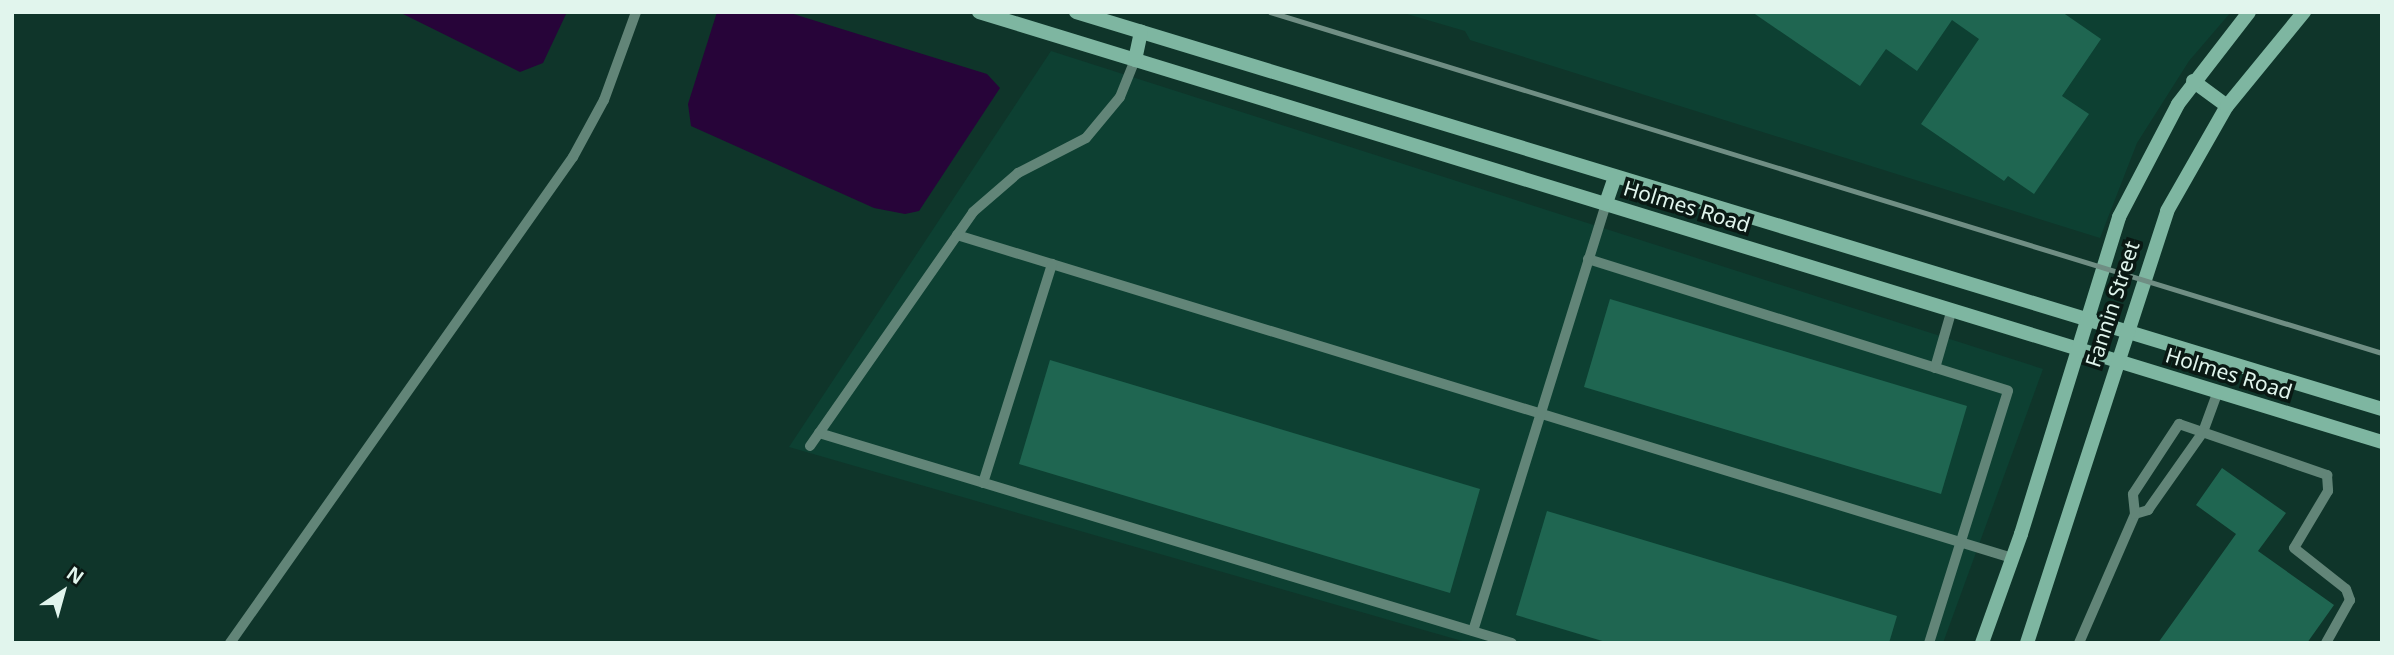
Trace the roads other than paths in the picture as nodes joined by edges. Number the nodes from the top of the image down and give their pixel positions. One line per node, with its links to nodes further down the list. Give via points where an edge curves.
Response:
1 (636, 12): 33 (lane, via 604,100 573,157)
2 (979, 12): 7 (main road, Holmes Road)
3 (1076, 12): 6 (main road, Holmes Road)
4 (2249, 12): 8 (main road, Fannin Street)
5 (2304, 12): 9 (main road, Fannin Street)
6 (1141, 32): 7 (main road); 10 (main road, Holmes Road)
7 (1135, 60): 11 (main road, Holmes Road); 12 (lane, via 1120,97 1086,138 991,192)
8 (2193, 81): 9 (main road); 16 (main road, Fannin Street, via 2128,194)
9 (2227, 106): 17 (main road, Fannin Street, via 2167,211)
10 (1615, 177): 11 (main road); 16 (main road, Holmes Road)
11 (1606, 203): 13 (lane); 15 (main road, Holmes Road)
12 (957, 235): 14 (lane); 25 (lane)
13 (1588, 259): 20 (lane); 23 (lane)
14 (1052, 264): 23 (lane); 28 (lane)
15 (1952, 309): 18 (main road, Holmes Road); 20 (lane)
16 (2085, 321): 17 (main road, Holmes Road); 18 (main road, Fannin Street)
17 (2125, 332): 19 (main road, Fannin Street); 22 (main road, Holmes Road)
18 (2077, 348): 19 (main road, Holmes Road); 31 (main road, Fannin Street)
19 (2116, 360): 21 (main road, Holmes Road); 37 (main road, Fannin Street)
20 (1935, 368): 30 (lane, via 2008,391)
21 (2218, 391): 24 (lane); 26 (main road, Holmes Road)
22 (2382, 409)
23 (1540, 414): 30 (lane); 32 (lane)
24 (2203, 432): 29 (lane, via 2148,510); 29 (lane, via 2179,424 2133,494); 39 (lane, via 2327,475 2328,491 2294,548 2346,589 2350,600)
25 (819, 433): 27 (lane); 28 (lane)
26 (2382, 442)
27 (810, 446)
28 (983, 483): 32 (lane)
29 (2135, 514): 38 (lane)
30 (1961, 543): 31 (lane); 35 (lane)
31 (2012, 558): 36 (main road, Fannin Street)
32 (1473, 631): 34 (lane)
33 (230, 643)
34 (1512, 643)
35 (1929, 643)
36 (1982, 643)
37 (2027, 643)
38 (2079, 643)
39 (2326, 643)

